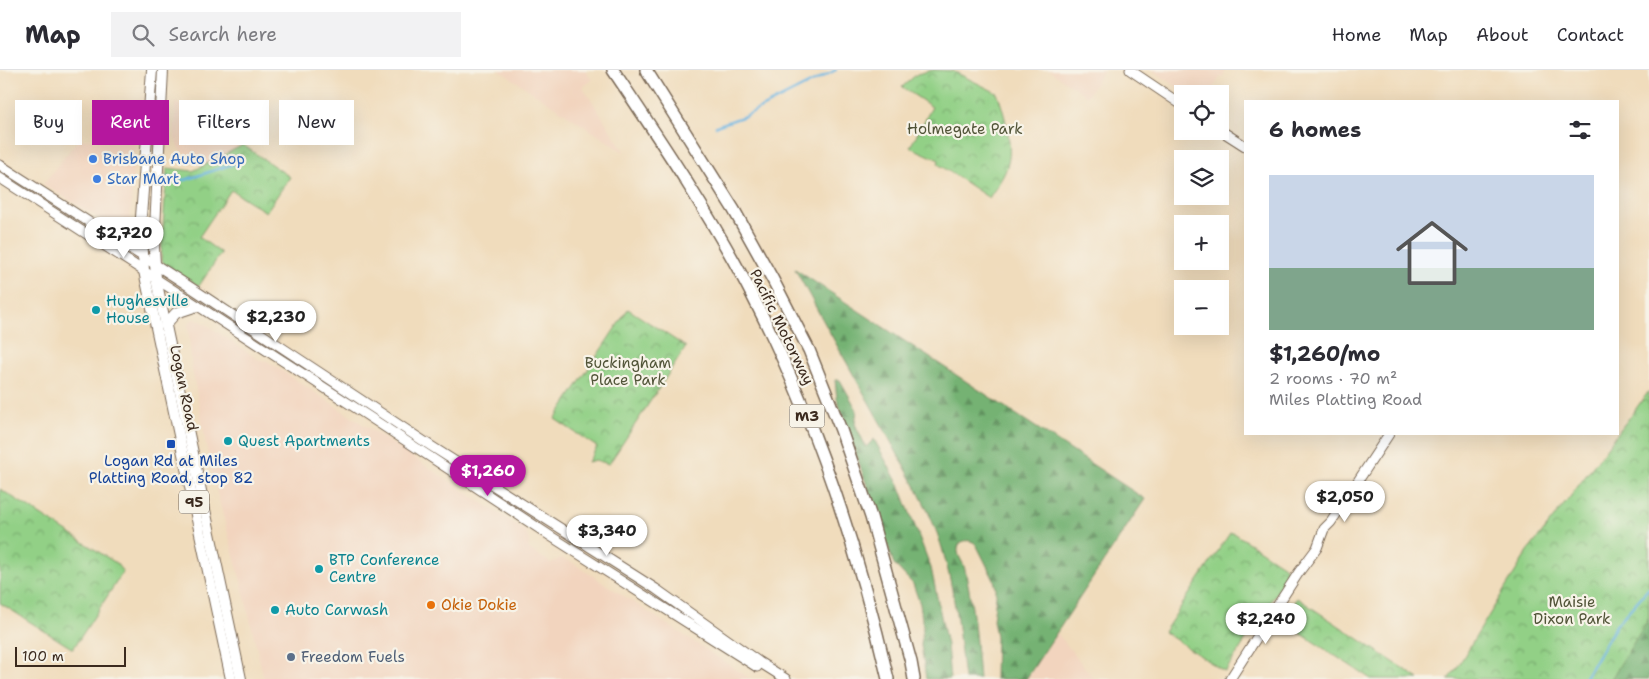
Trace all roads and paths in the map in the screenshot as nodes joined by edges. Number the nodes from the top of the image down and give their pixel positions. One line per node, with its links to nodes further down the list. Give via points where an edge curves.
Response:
1 (152, 70): 11 (main road, Logan Road / 95)
2 (162, 70): 14 (main road, Logan Road / 95)
3 (613, 70): 24 (highway, Pacific Motorway / M3, via 714,227 752,294 780,353 836,491 873,613)
4 (646, 70): 25 (highway, Pacific Motorway / M3, via 734,210 809,350 871,517)
5 (1130, 70): 6 (main road)
6 (1174, 100)
7 (1229, 136): 8 (main road)
8 (1244, 145)
9 (0, 165): 12 (main road)
10 (0, 178): 15 (main road)
11 (140, 226): 12 (main road); 13 (main road, Logan Road / 95)
12 (119, 241): 13 (main road)
13 (142, 256): 14 (main road); 15 (main road, Logan Road / 95)
14 (154, 264): 16 (main road, Logan Road / 95); 23 (main road, via 656,589)
15 (144, 272): 16 (main road); 20 (main road, Logan Road / 95)
16 (156, 279): 17 (main road); 18 (main road, Logan Road / 95)
17 (197, 306): 18 (main road, via 176,313); 22 (main road)
18 (165, 325): 21 (main road, Logan Road / 95)
19 (1387, 435): 26 (main road)
20 (231, 679)
21 (241, 679)
22 (776, 679)
23 (786, 679)
24 (888, 679)
25 (914, 679)
26 (1230, 679)

